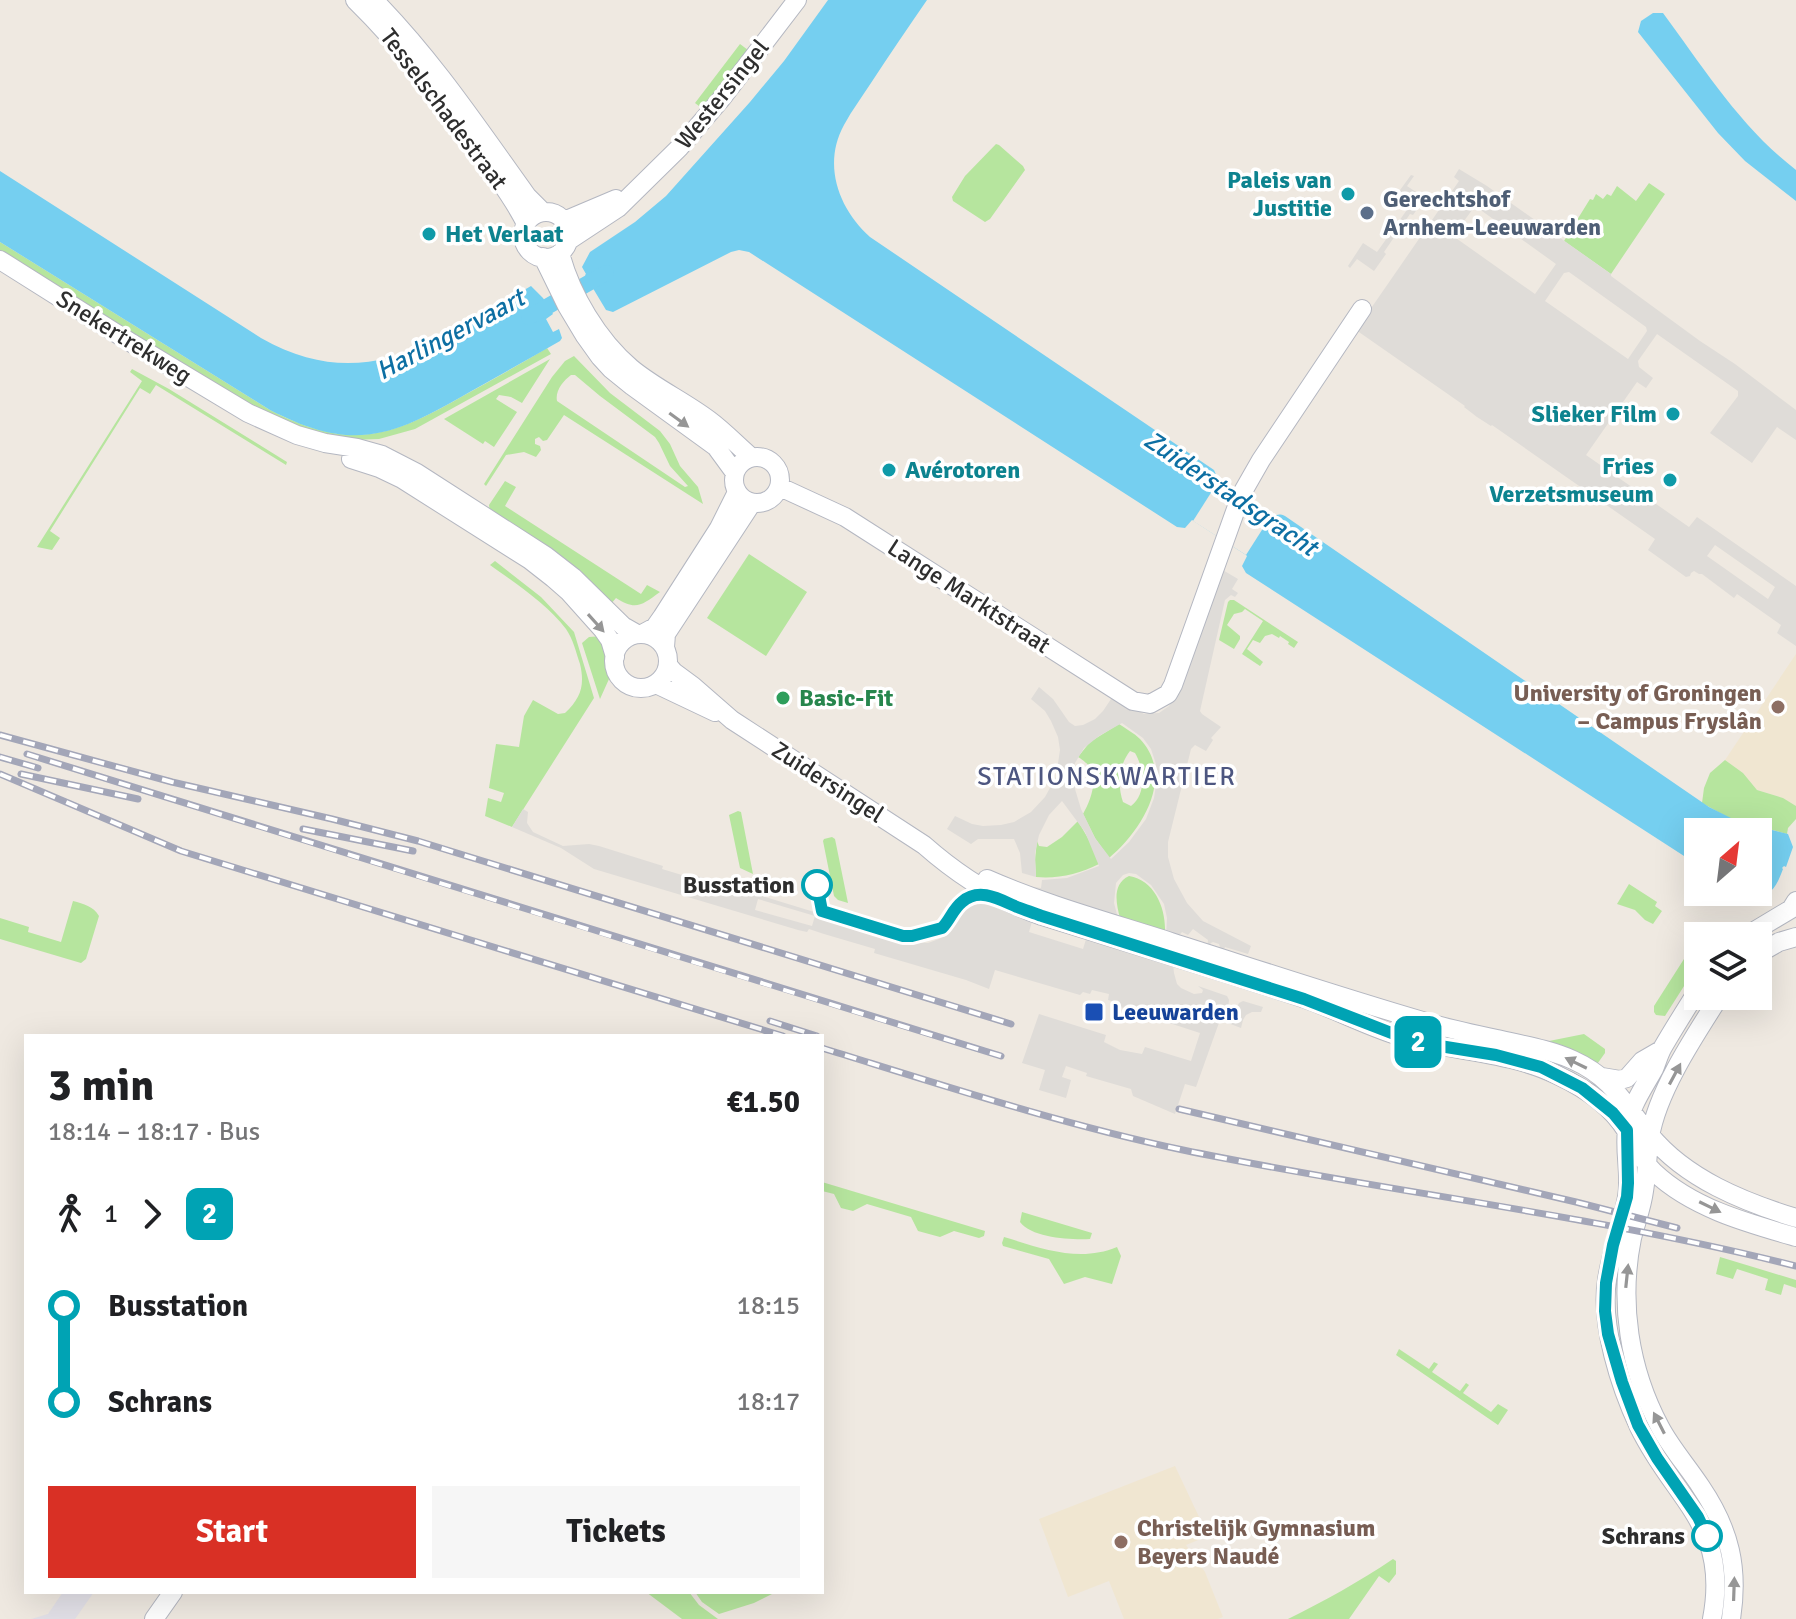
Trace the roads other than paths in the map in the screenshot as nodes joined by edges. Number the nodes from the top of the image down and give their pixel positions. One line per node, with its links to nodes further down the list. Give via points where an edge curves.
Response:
1 (355, 0): 7 (main road, Tesselschadestraat, via 424,76)
2 (374, 0): 5 (main road, Tesselschadestraat, via 417,45)
3 (797, 0): 4 (main road, Westersingel, via 702,122)
4 (642, 183): 6 (main road, Westersingel); 8 (main road, Westersingel, via 618,208)
5 (543, 212): 6 (main road); 7 (main road)
6 (564, 221): 8 (main road, via 569,234)
7 (526, 224): 8 (main road, via 523,237 534,254)
8 (557, 250): 10 (main road)
9 (0, 260): 16 (main road, Snekertrekweg, via 288,441 390,472)
10 (573, 302): 12 (main road, via 633,369 708,419); 13 (main road, one-way to 13, via 591,344 611,369 716,447)
11 (1362, 309): 14 (main road, Lange Marktstraat, via 1252,475 1173,685 1157,702 1133,701 845,517)
12 (751, 457): 13 (main road); 14 (main road, via 770,460 781,477)
13 (735, 473): 15 (main road, via 734,483)
14 (780, 487): 15 (main road, via 761,503)
15 (744, 497): 17 (main road, via 655,627); 18 (main road, via 666,634)
16 (474, 517): 17 (main road, via 562,567 617,620); 19 (main road, one-way to 19, via 569,592 603,630)
17 (640, 634): 18 (main road, via 659,641); 19 (main road, via 622,642)
18 (667, 656): 20 (main road); 21 (main road, Zuidersingel, via 674,672)
19 (615, 657): 20 (main road, via 617,673 627,684)
20 (656, 684): 21 (main road, Zuidersingel)
21 (732, 720): 22 (main road, Zuidersingel, via 941,861)
22 (1004, 893): 30 (main road, one-way to 22, via 1548,1051 1400,1014); 32 (main road, via 1032,912 1304,999 1421,1043 1541,1067 1590,1093)
23 (1796, 901): 24 (main road)
24 (1769, 922)
25 (1796, 937): 26 (main road)
26 (1772, 946)
27 (1686, 1010): 29 (main road)
28 (1711, 1010): 33 (main road, one-way to 28, via 1664,1093)
29 (1661, 1050): 30 (main road, via 1627,1078); 31 (main road)
30 (1602, 1077): 31 (main road)
31 (1632, 1111): 32 (main road); 33 (main road)
32 (1627, 1130): 34 (main road); 41 (main road, via 1627,1197 1606,1283 1608,1334 1638,1425 1707,1536 1716,1579)
33 (1650, 1136): 34 (main road); 37 (main road, via 1684,1166 1727,1192)
34 (1647, 1165): 35 (main road); 36 (main road)
35 (1674, 1187): 36 (main road, via 1658,1188); 38 (main road, one-way to 38, via 1735,1219)
36 (1642, 1200): 42 (main road, one-way to 36, via 1735,1574 1725,1530 1660,1428 1630,1338 1626,1284)
37 (1796, 1218)
38 (1796, 1237)
39 (172, 1594): 40 (main road)
40 (154, 1619)
41 (1712, 1619)
42 (1731, 1619)

